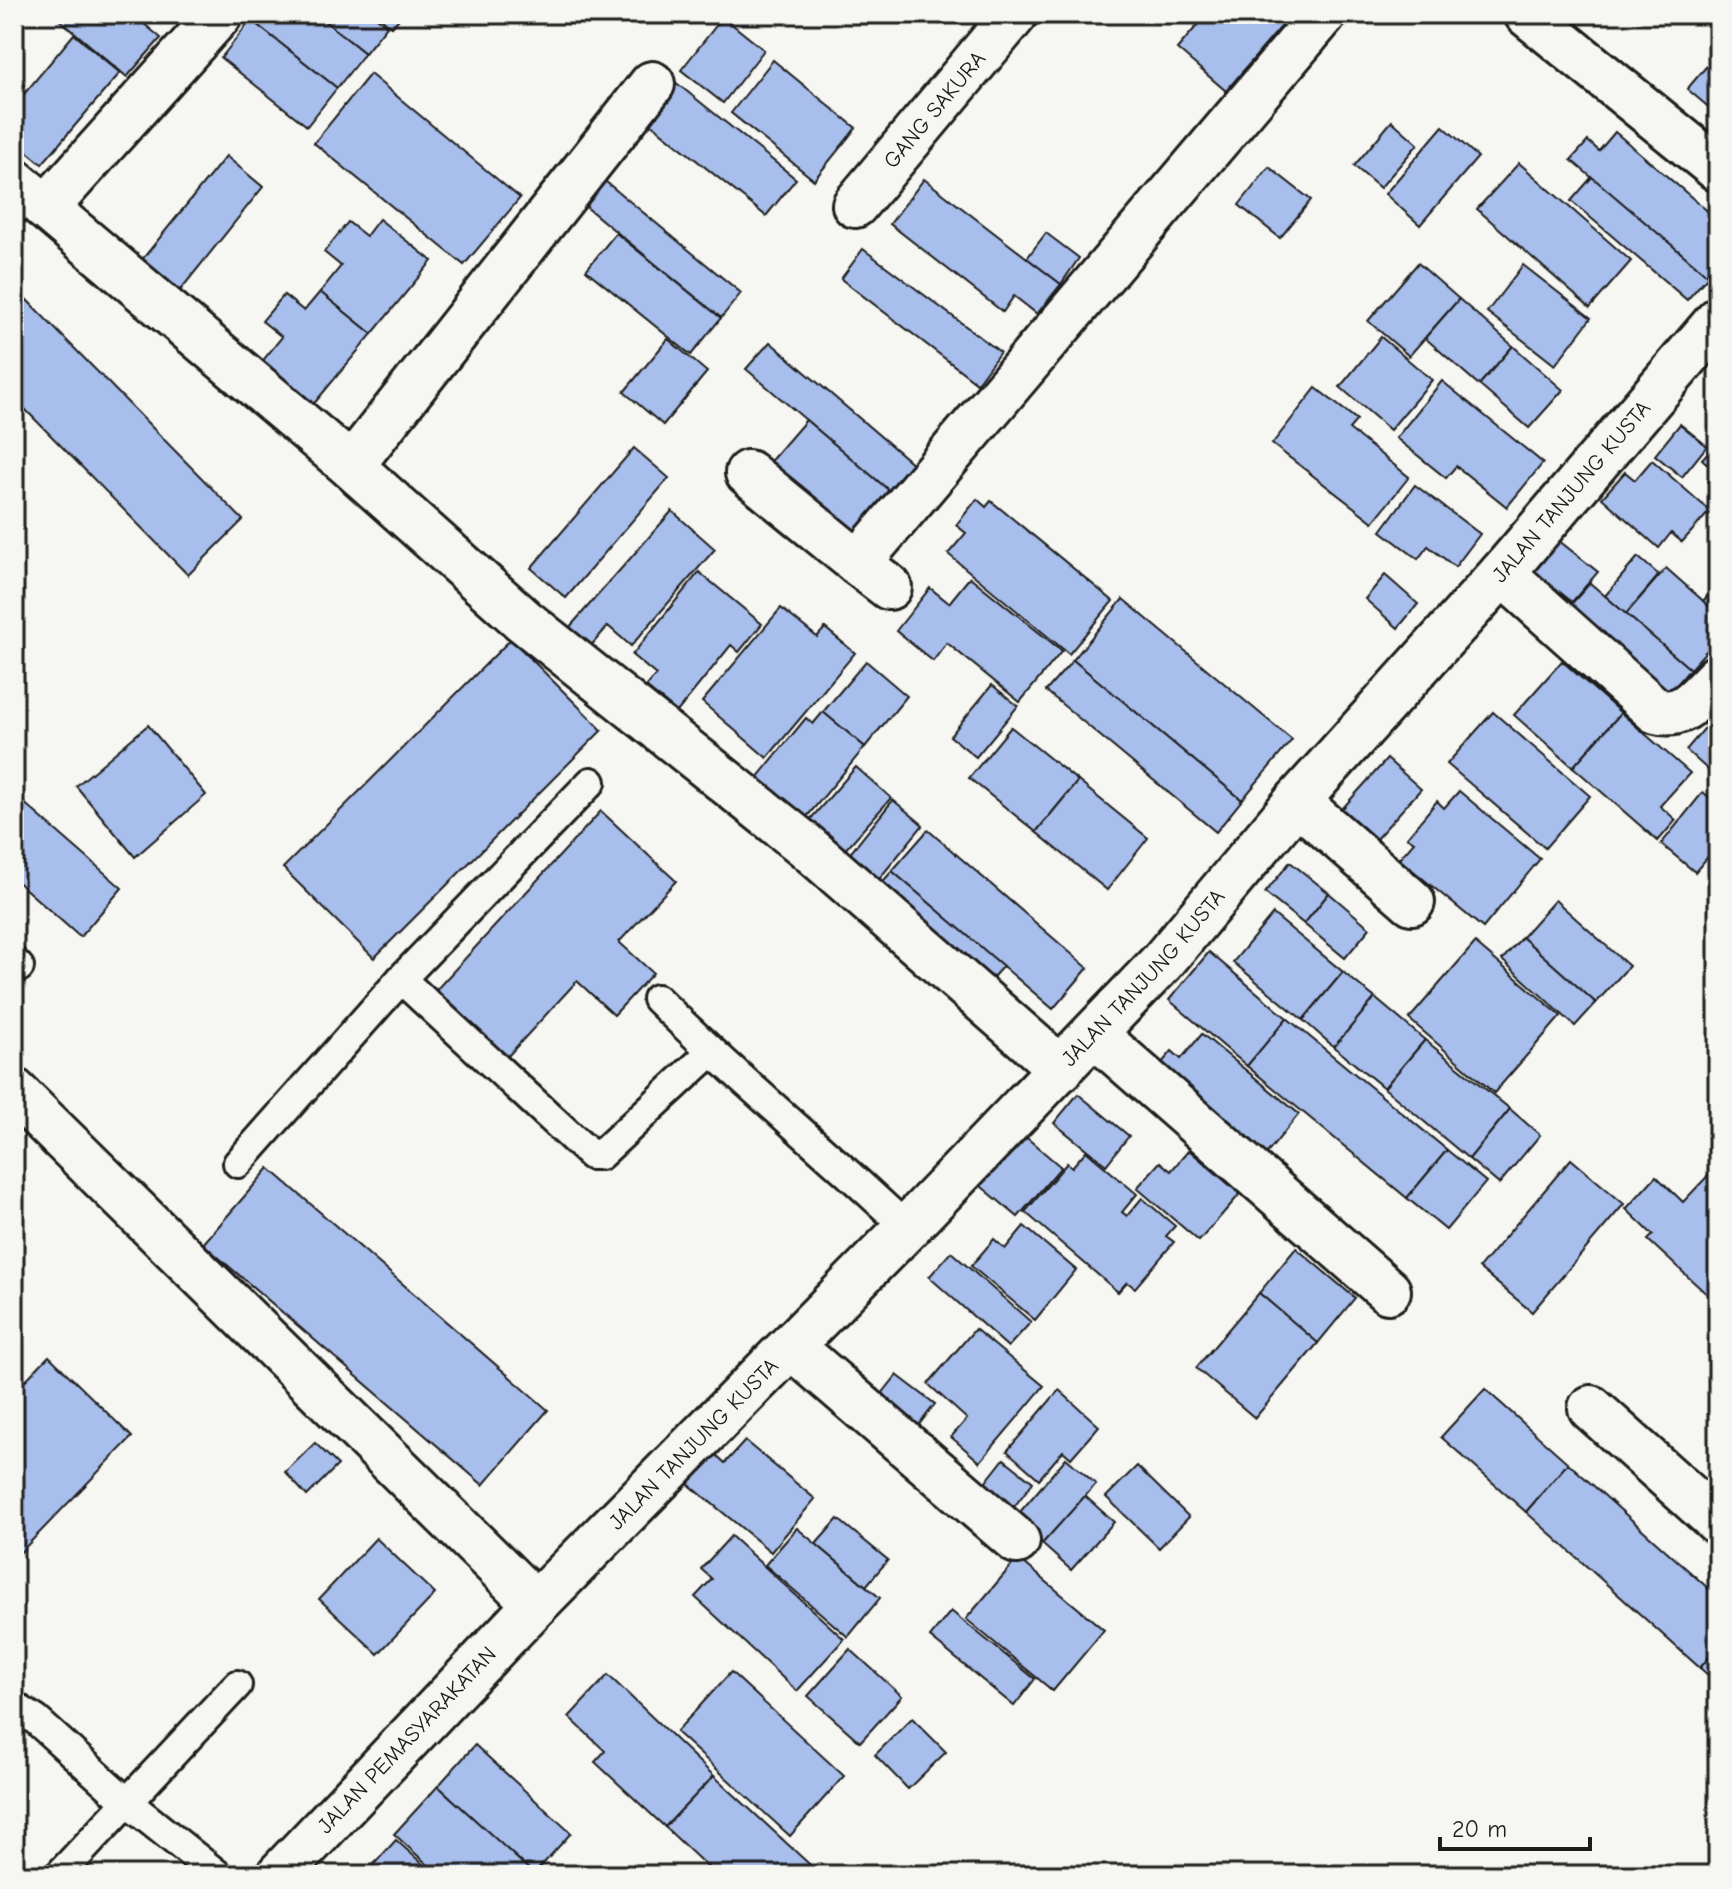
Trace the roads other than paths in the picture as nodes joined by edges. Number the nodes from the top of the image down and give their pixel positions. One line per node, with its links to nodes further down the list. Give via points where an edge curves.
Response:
1 (220, 14): 7 (street)
2 (1015, 14): 8 (street, GANG SAKURA)
3 (1324, 14): 11 (street, via 873,575)
4 (1527, 14): 6 (street)
5 (652, 84): 10 (street)
6 (1718, 169)
7 (30, 194): 10 (street)
8 (855, 205)
9 (1718, 320): 12 (street, JALAN TANJUNG KUSTA)
10 (351, 466): 21 (street, via 523,620 805,845)
11 (748, 473)
12 (1502, 573): 13 (street, via 1656,711 1670,715 1685,710); 15 (street, JALAN TANJUNG KUSTA)
13 (1718, 677)
14 (591, 782): 17 (lane)
15 (1297, 801): 16 (street); 19 (street, JALAN TANJUNG KUSTA)
16 (1412, 902)
17 (401, 979): 20 (lane, via 591,1155 600,1155); 23 (lane)
18 (657, 999): 20 (lane)
19 (1094, 1034): 21 (street, JALAN TANJUNG KUSTA); 25 (street)
20 (711, 1052): 24 (lane)
21 (1061, 1069): 24 (street, JALAN TANJUNG KUSTA)
22 (14, 1091): 30 (street)
23 (238, 1163)
24 (907, 1228): 26 (street, JALAN TANJUNG KUSTA)
25 (1388, 1291)
26 (791, 1346): 29 (street); 30 (street, JALAN TANJUNG KUSTA)
27 (1591, 1408): 28 (street)
28 (1718, 1522)
29 (1017, 1541)
30 (536, 1604): 36 (street, JALAN PEMASYARAKATAN)
31 (237, 1685): 33 (lane)
32 (14, 1706): 33 (lane)
33 (128, 1803): 34 (lane); 35 (lane)
34 (59, 1875)
35 (218, 1875)
36 (279, 1875)

